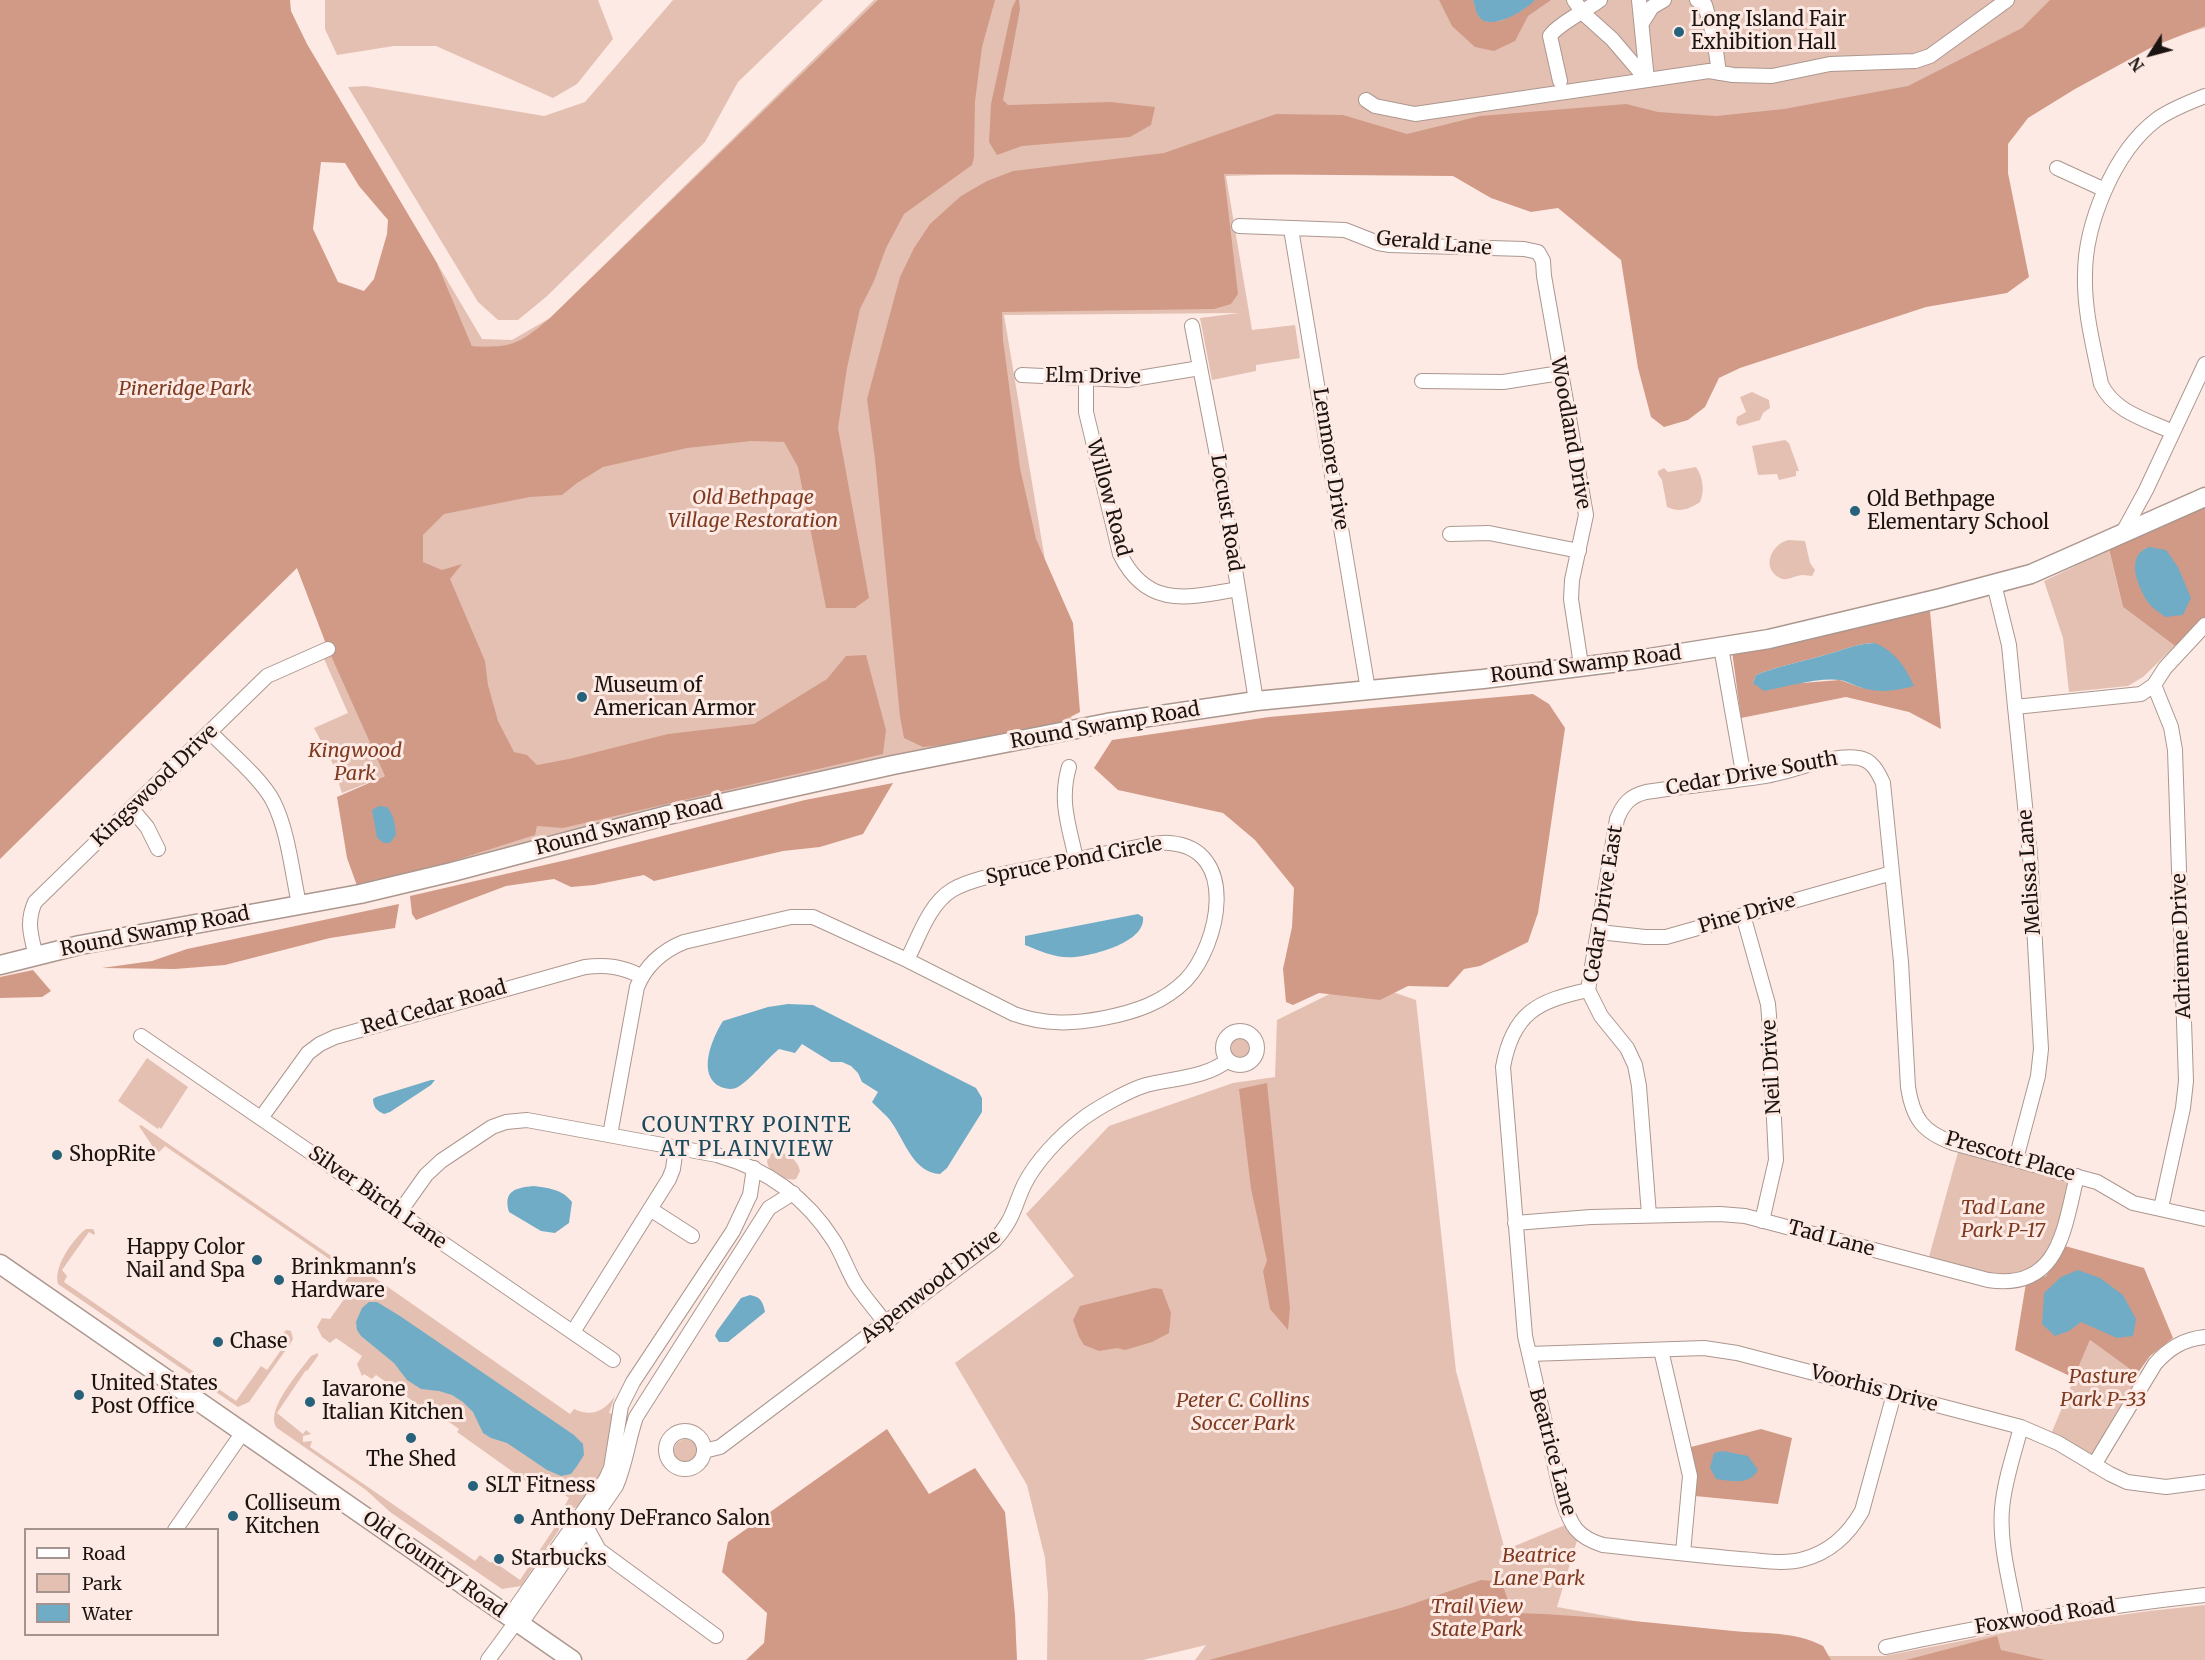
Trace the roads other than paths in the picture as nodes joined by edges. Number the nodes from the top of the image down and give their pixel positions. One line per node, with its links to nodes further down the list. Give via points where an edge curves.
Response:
1 (1574, 0): 7 (street)
2 (1600, 0): 7 (street)
3 (1639, 0): 8 (street)
4 (1664, 0): 8 (street, via 1652,7)
5 (2007, 0): 9 (street, via 1930,56 1915,61 1830,64 1772,76)
6 (1702, 2): 9 (street, via 1714,37)
7 (1583, 13): 10 (street, via 1612,39); 11 (street, via 1550,36)
8 (1642, 23): 10 (street)
9 (1719, 73): 10 (street)
10 (1647, 80): 13 (street, via 1415,114 1375,106)
11 (1560, 81)
12 (2205, 96): 15 (street, via 2178,106 2139,135)
13 (1366, 100)
14 (2057, 168): 15 (street)
15 (2105, 190): 26 (street, via 2089,237 2084,277 2101,384 2118,406)
16 (1239, 226): 17 (street, Gerald Lane)
17 (1291, 229): 18 (street, Gerald Lane, via 1345,230 1390,245); 38 (street, Lenmore Drive)
18 (1524, 249): 22 (street, Woodland Drive, via 1538,252 1543,261)
19 (1191, 326): 21 (street, Locust Road)
20 (2205, 364): 26 (street)
21 (1200, 368): 24 (street, Elm Drive, via 1134,380); 32 (street, Locust Road)
22 (1560, 373): 25 (street, via 1503,382); 30 (street, Woodland Drive, via 1586,515)
23 (1022, 375): 24 (street, Elm Drive)
24 (1086, 379): 32 (street, Willow Road, via 1086,412 1120,554 1132,574 1151,590 1173,597)
25 (1422, 381)
26 (2173, 432): 29 (street)
27 (2205, 497): 29 (main road, Round Swamp Road)
28 (1450, 534): 30 (street, via 1489,533)
29 (2122, 534): 31 (main road, Round Swamp Road, via 2031,574)
30 (1579, 551): 36 (street, Woodland Drive, via 1571,599)
31 (1994, 584): 34 (main road, Round Swamp Road); 40 (street, Melissa Lane, via 2009,645)
32 (1238, 589): 39 (street, Locust Road)
33 (2205, 625): 37 (street)
34 (1721, 647): 36 (main road, Round Swamp Road); 44 (street)
35 (328, 649): 41 (street, Kingswood Drive, via 267,676)
36 (1581, 665): 38 (main road, Round Swamp Road)
37 (2154, 685): 40 (street, via 2126,696); 67 (street, Adrienne Drive, via 2175,750 2186,1081)
38 (1368, 690): 39 (main road, Round Swamp Road)
39 (1256, 701): 50 (main road, Round Swamp Road, via 1107,723 893,765 668,815 360,894)
40 (2015, 707): 63 (street, Melissa Lane, via 2030,855 2040,1049 2038,1076)
41 (210, 732): 46 (street, Kingswood Drive); 50 (street, via 272,800 282,826)
42 (1873, 766): 44 (street, Cedar Drive South, via 1861,758 1844,757); 49 (street, Prescott Place, via 1883,783)
43 (1069, 767): 48 (street, via 1064,807)
44 (1744, 778): 45 (street, Cedar Drive South)
45 (1630, 798): 52 (street, Cedar Drive East, via 1617,819)
46 (131, 808): 47 (street); 53 (street, Kingswood Drive, via 35,902 29,927)
47 (158, 849)
48 (1077, 859): 54 (street, Spruce Pond Circle, via 983,878 950,891 936,904); 54 (street, Spruce Pond Circle, via 1169,843 1198,854 1208,866 1217,898 1210,939 1202,960 1167,996 1130,1014 1067,1024 1048,1023 1014,1014)
49 (1892, 873): 51 (street, Pine Drive); 63 (street, Prescott Place, via 1911,1107 1922,1125 1939,1138)
50 (299, 904): 53 (main road, Round Swamp Road)
51 (1743, 915): 52 (street, Pine Drive, via 1666,937); 72 (street, Neil Drive, via 1769,1016 1776,1160)
52 (1599, 932): 57 (street, Cedar Drive East)
53 (36, 956): 55 (main road, Round Swamp Road)
54 (907, 960): 56 (street, Spruce Pond Circle, via 813,917 791,917 684,942 668,949)
55 (0, 965)
56 (642, 976): 60 (street, Red Cedar Road, via 625,968 585,967 335,1037 308,1053); 61 (street, Spruce Pond Circle)
57 (1588, 990): 70 (street, Cedar Drive East, via 1635,1065); 73 (street, Beatrice Lane, via 1549,1000 1531,1012 1519,1024 1507,1049 1503,1067)
58 (141, 1036): 60 (street, Silver Birch Lane)
59 (1228, 1060): 76 (street, Aspenwood Drive, via 1216,1070 1143,1086 1080,1120 1034,1169 1013,1216 994,1241)
60 (261, 1118): 69 (street, Silver Birch Lane)
61 (610, 1135): 62 (street); 69 (street, via 527,1120 492,1127 441,1161)
62 (676, 1147): 64 (street); 68 (street, via 669,1179)
63 (2016, 1159): 65 (street, Prescott Place)
64 (754, 1168): 66 (street); 88 (street, via 750,1195 733,1231 621,1406 611,1468)
65 (2077, 1176): 67 (street, Prescott Place, via 2097,1182 2133,1203); 72 (street, Tad Lane, via 2054,1255 2034,1275 2012,1281 1988,1280)
66 (794, 1192): 76 (street, via 828,1232 855,1283); 88 (street, via 769,1208 636,1417 622,1473 610,1497)
67 (2161, 1208): 71 (street, Prescott Place)
68 (650, 1209): 74 (street); 77 (street)
69 (399, 1213): 77 (street, Silver Birch Lane)
70 (1649, 1215): 72 (street, Tad Lane, via 1720,1214); 73 (street, Tad Lane)
71 (2205, 1219)
72 (1762, 1221)
73 (1515, 1223): 80 (street, Beatrice Lane)
74 (692, 1236)
75 (0, 1264): 84 (main road, Old Country Road)
76 (886, 1324): 85 (street, Aspenwood Drive, via 720,1447)
77 (573, 1332): 81 (street, Silver Birch Lane)
78 (2205, 1337): 86 (street, via 2178,1344 2164,1353)
79 (1661, 1350): 80 (street, Voorhis Drive); 82 (street, Voorhis Drive, via 1704,1348 1737,1353); 90 (street, via 1690,1476)
80 (1529, 1354): 90 (street, Beatrice Lane, via 1563,1501 1575,1530 1604,1545)
81 (613, 1360)
82 (1894, 1394): 83 (street, Voorhis Drive); 90 (street, Beatrice Lane, via 1866,1503 1854,1526 1840,1540 1821,1553 1785,1562)
83 (2021, 1427): 86 (street, Voorhis Drive); 93 (street, via 2002,1511)
84 (243, 1432): 89 (street); 92 (main road, Old Country Road)
85 (704, 1451)
86 (2094, 1465): 87 (street, Voorhis Drive, via 2140,1485 2166,1487)
87 (2205, 1482)
88 (582, 1525): 92 (street); 94 (street, via 600,1550)
89 (176, 1528)
90 (1683, 1553)
91 (2205, 1595): 93 (street, Foxwood Road)
92 (515, 1621): 96 (street); 97 (main road, Old Country Road)
93 (2017, 1621): 95 (street, Foxwood Road)
94 (716, 1636)
95 (1886, 1647)
96 (489, 1660)
97 (573, 1660)

